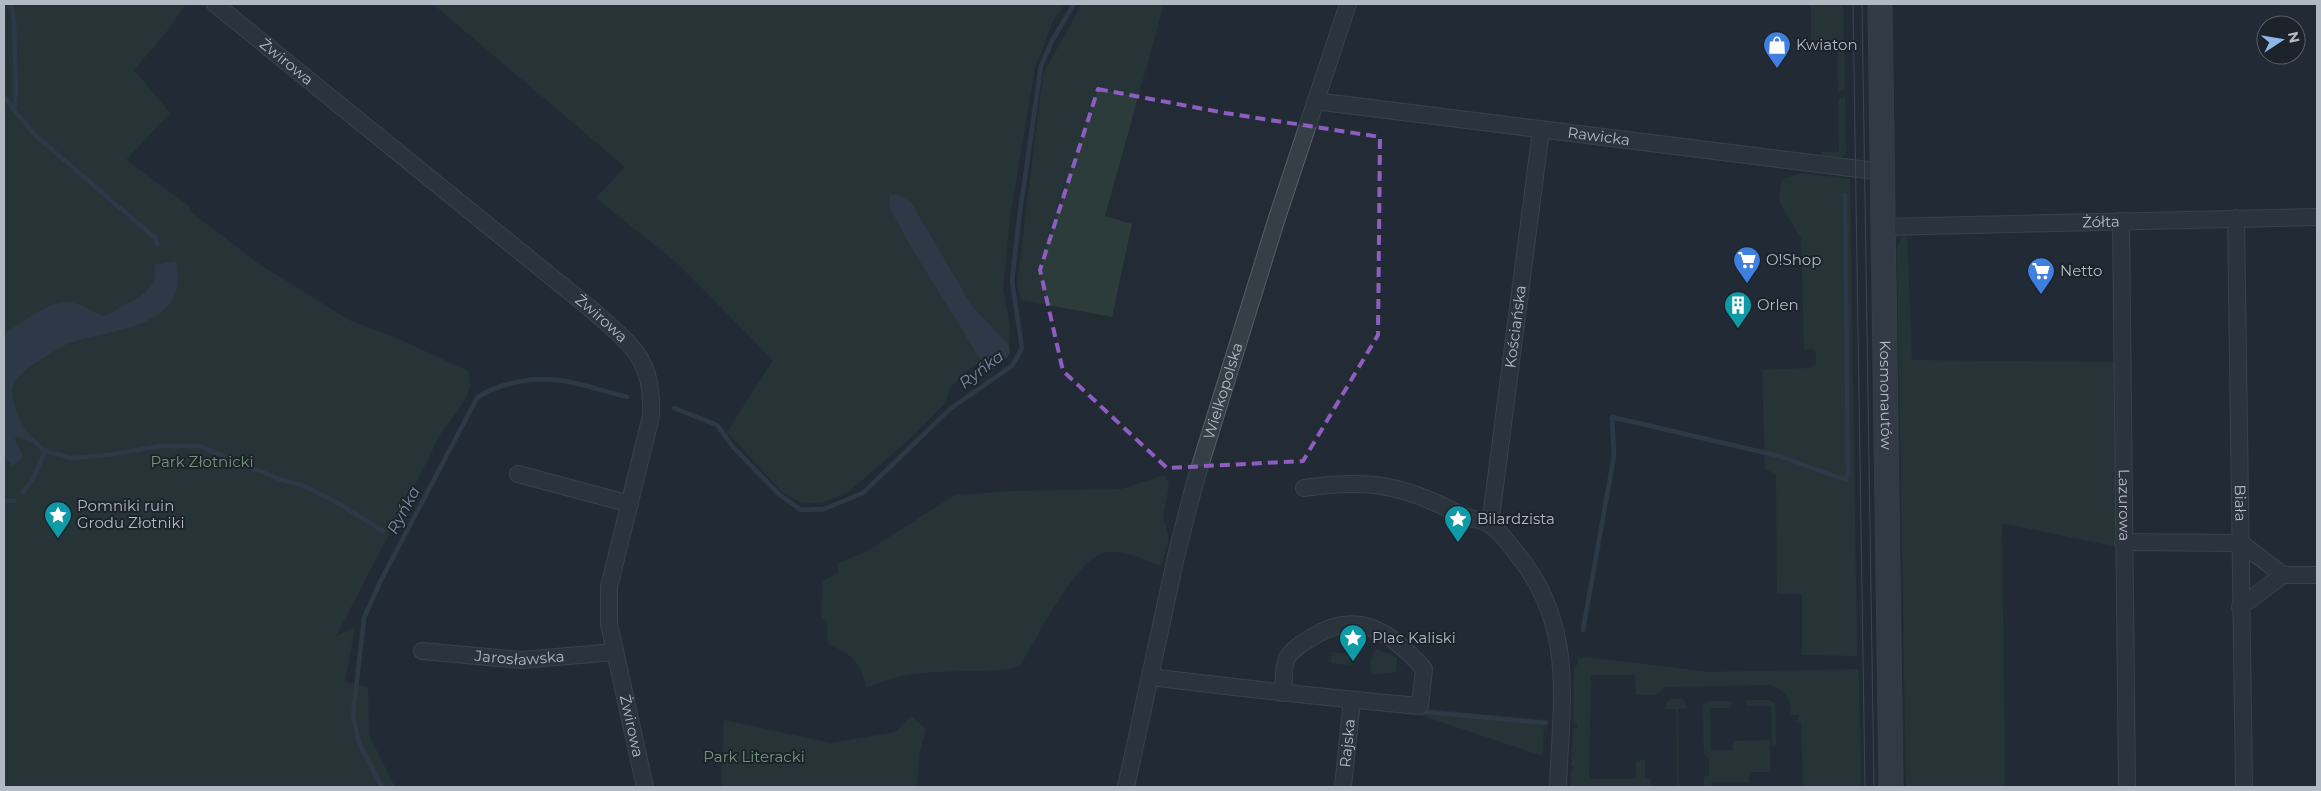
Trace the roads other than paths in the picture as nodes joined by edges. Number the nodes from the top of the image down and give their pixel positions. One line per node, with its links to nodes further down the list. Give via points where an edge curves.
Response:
1 (215, 4): 13 (street, Żwirowa, via 591,309 633,347 648,372 652,393 648,436)
2 (1348, 4): 4 (street, Wielkopolska)
3 (1880, 4): 6 (main road, Kosmonautów)
4 (1315, 101): 5 (street, Rawicka); 22 (street, Wielkopolska, via 1195,482)
5 (1541, 130): 6 (street, Rawicka); 14 (street, Kościańska)
6 (1883, 172): 10 (main road, Kosmonautów)
7 (2317, 217): 8 (street, Żółta)
8 (2236, 218): 9 (street, Żółta); 16 (street, Biała)
9 (2121, 221): 10 (street, Żółta); 15 (street, Lazurowa)
10 (1883, 227): 29 (main road, Kosmonautów)
11 (518, 474): 13 (street)
12 (1304, 488): 14 (street, via 1361,483 1386,486 1424,497)
13 (630, 504): 21 (street, Żwirowa, via 609,587 608,618)
14 (1490, 525): 28 (street, via 1530,570 1558,635 1562,693)
15 (2123, 542): 16 (street); 30 (street, Lazurowa)
16 (2241, 543): 18 (street); 19 (street, Biała)
17 (2317, 575): 18 (street)
18 (2283, 576): 19 (street)
19 (2240, 607): 31 (street, Biała)
20 (422, 651): 21 (street, Jarosławska, via 521,660)
21 (615, 652): 25 (street, Żwirowa)
22 (1150, 677): 23 (street); 26 (street, Wielkopolska)
23 (1283, 693): 24 (street); 24 (street, via 1286,659 1296,647 1330,627 1366,626 1388,634 1424,668 1420,706)
24 (1352, 700): 27 (street, Rajska)
25 (646, 787)
26 (1126, 787)
27 (1343, 787)
28 (1558, 787)
29 (1891, 787)
30 (2127, 787)
31 (2244, 787)

